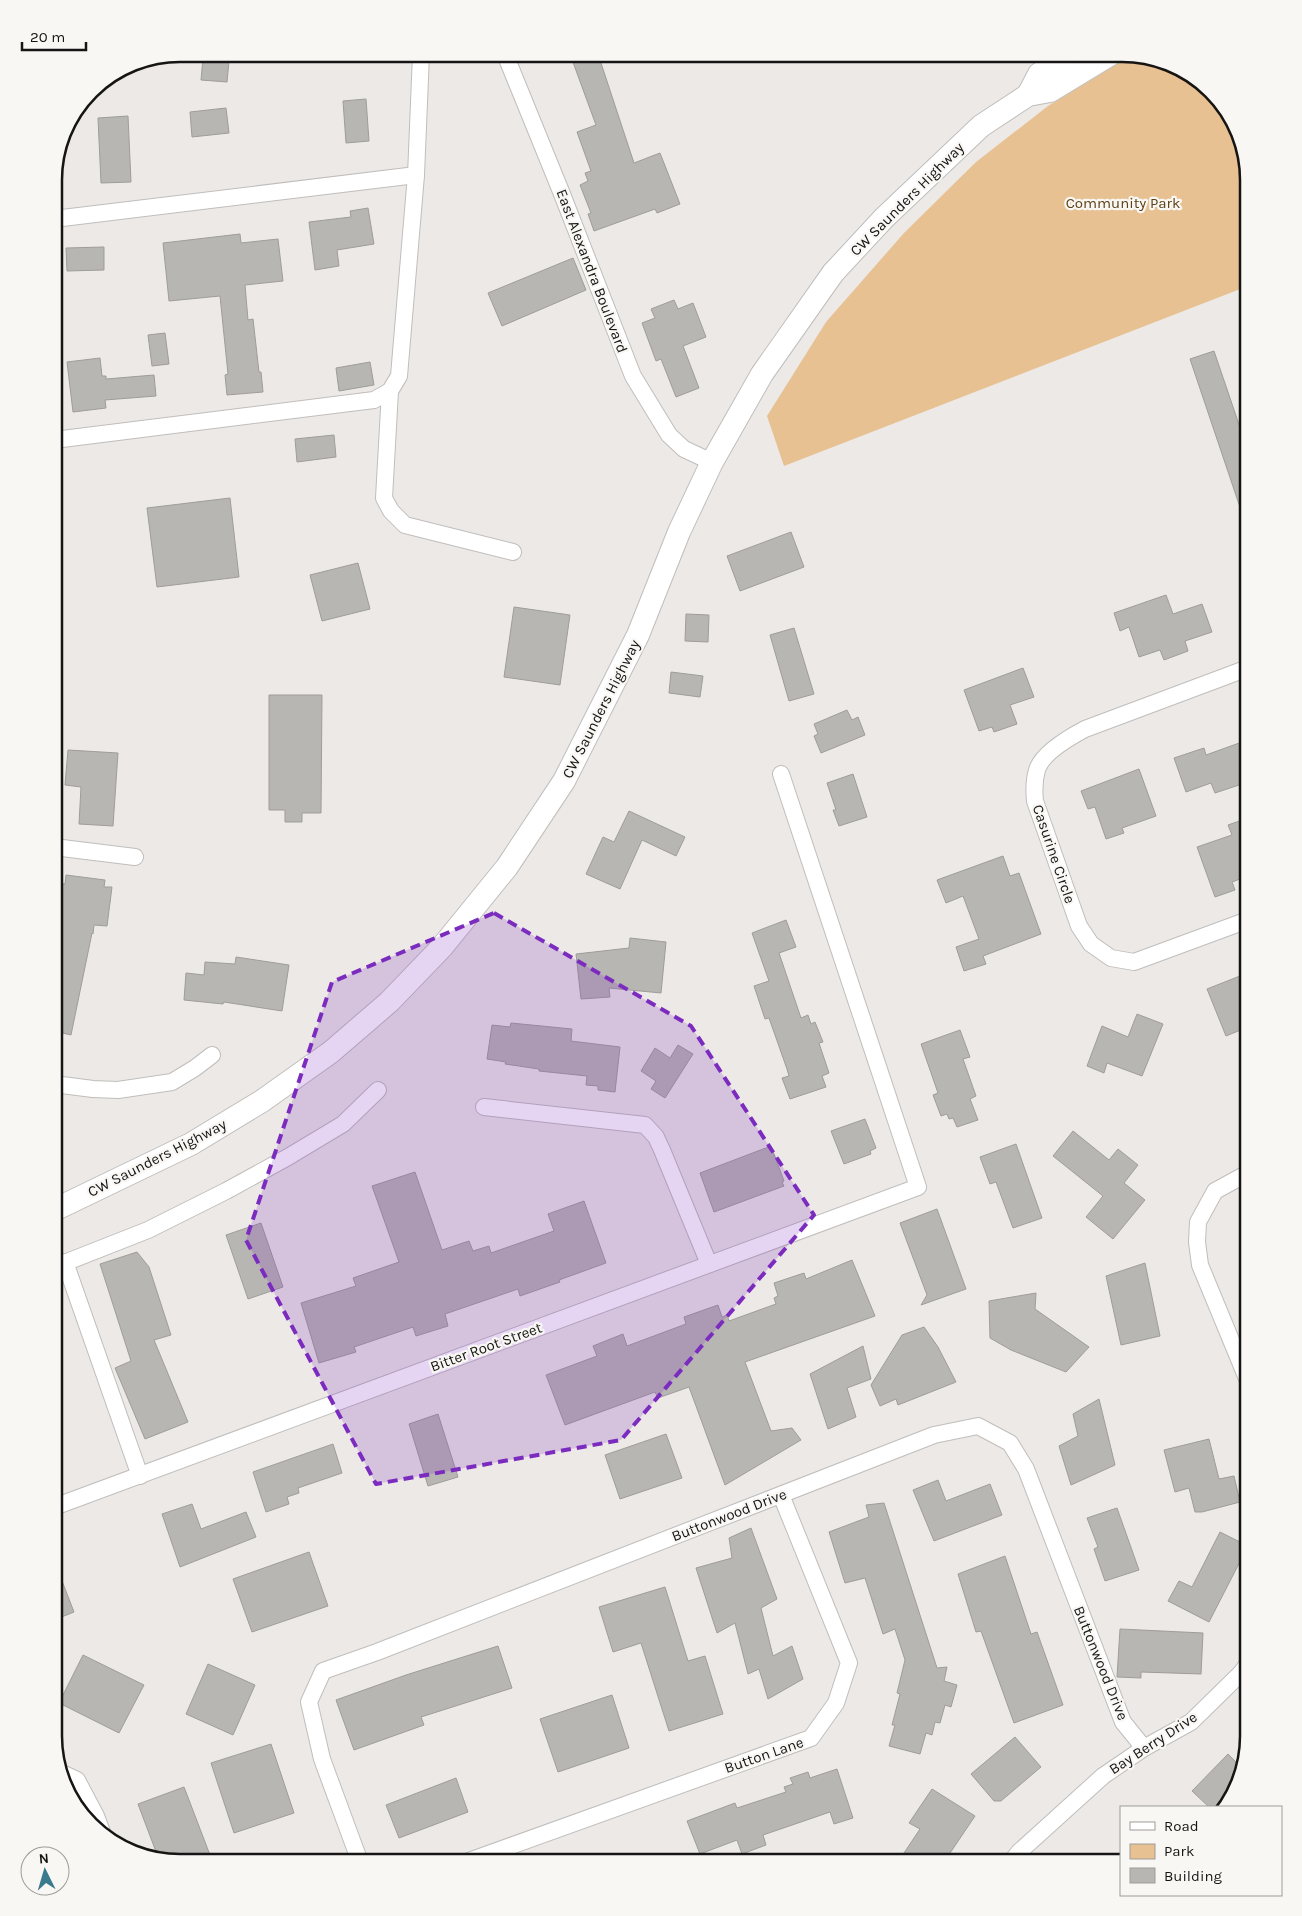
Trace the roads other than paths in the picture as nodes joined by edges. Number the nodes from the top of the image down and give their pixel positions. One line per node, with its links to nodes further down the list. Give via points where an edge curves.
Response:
1 (421, 62): 6 (street)
2 (508, 62): 10 (street, East Alexandra Boulevard, via 633,376 669,435 684,449)
3 (1056, 63): 5 (main road, CW Saunders Highway, via 1039,74)
4 (1096, 63): 5 (main road, CW Saunders Highway, via 1050,91)
5 (1028, 95): 10 (main road, CW Saunders Highway, via 981,126 884,218 834,273 762,374)
6 (416, 175): 7 (street); 8 (street, via 399,376)
7 (63, 218)
8 (390, 391): 9 (street, via 374,400); 11 (street, via 384,498 391,511 405,525)
9 (63, 439)
10 (712, 462): 22 (main road, CW Saunders Highway, via 679,532 638,635 564,781 507,867 442,947 389,1002 338,1046 262,1101 191,1144)
11 (512, 552)
12 (1240, 671): 16 (street, Casurine Circle, via 1066,738 1038,767 1034,784 1035,801 1079,926 1091,944 1111,958 1134,962)
13 (781, 774): 24 (street, Bitter Root Street, via 918,1187)
14 (63, 848): 15 (street)
15 (135, 857)
16 (1240, 923)
17 (212, 1055): 18 (street, via 172,1082 118,1090)
18 (62, 1085)
19 (378, 1090): 23 (street, via 343,1124 272,1166 148,1230)
20 (484, 1107): 24 (street, via 645,1125 662,1150)
21 (1240, 1176): 26 (street, via 1215,1191 1198,1222 1196,1242 1200,1265)
22 (62, 1206)
23 (62, 1263)
24 (709, 1264): 27 (street, Bitter Root Street)
25 (62, 1273): 27 (street)
26 (1240, 1362)
27 (140, 1476): 29 (street, Bitter Root Street)
28 (781, 1495): 31 (street, Buttonwood Drive, via 934,1436 978,1426 1010,1443 1026,1468 1123,1722); 34 (street, Buttonwood Drive, via 323,1671 309,1702 322,1759); 35 (street, Button Lane, via 849,1663 836,1703 811,1738)
29 (62, 1504)
30 (1240, 1674): 31 (street, Bay Berry Drive, via 1191,1722)
31 (1144, 1748): 36 (street, Bay Berry Drive, via 1103,1776)
32 (70, 1777): 33 (street, via 77,1780)
33 (97, 1819)
34 (357, 1853)
35 (490, 1853)
36 (1017, 1854)

